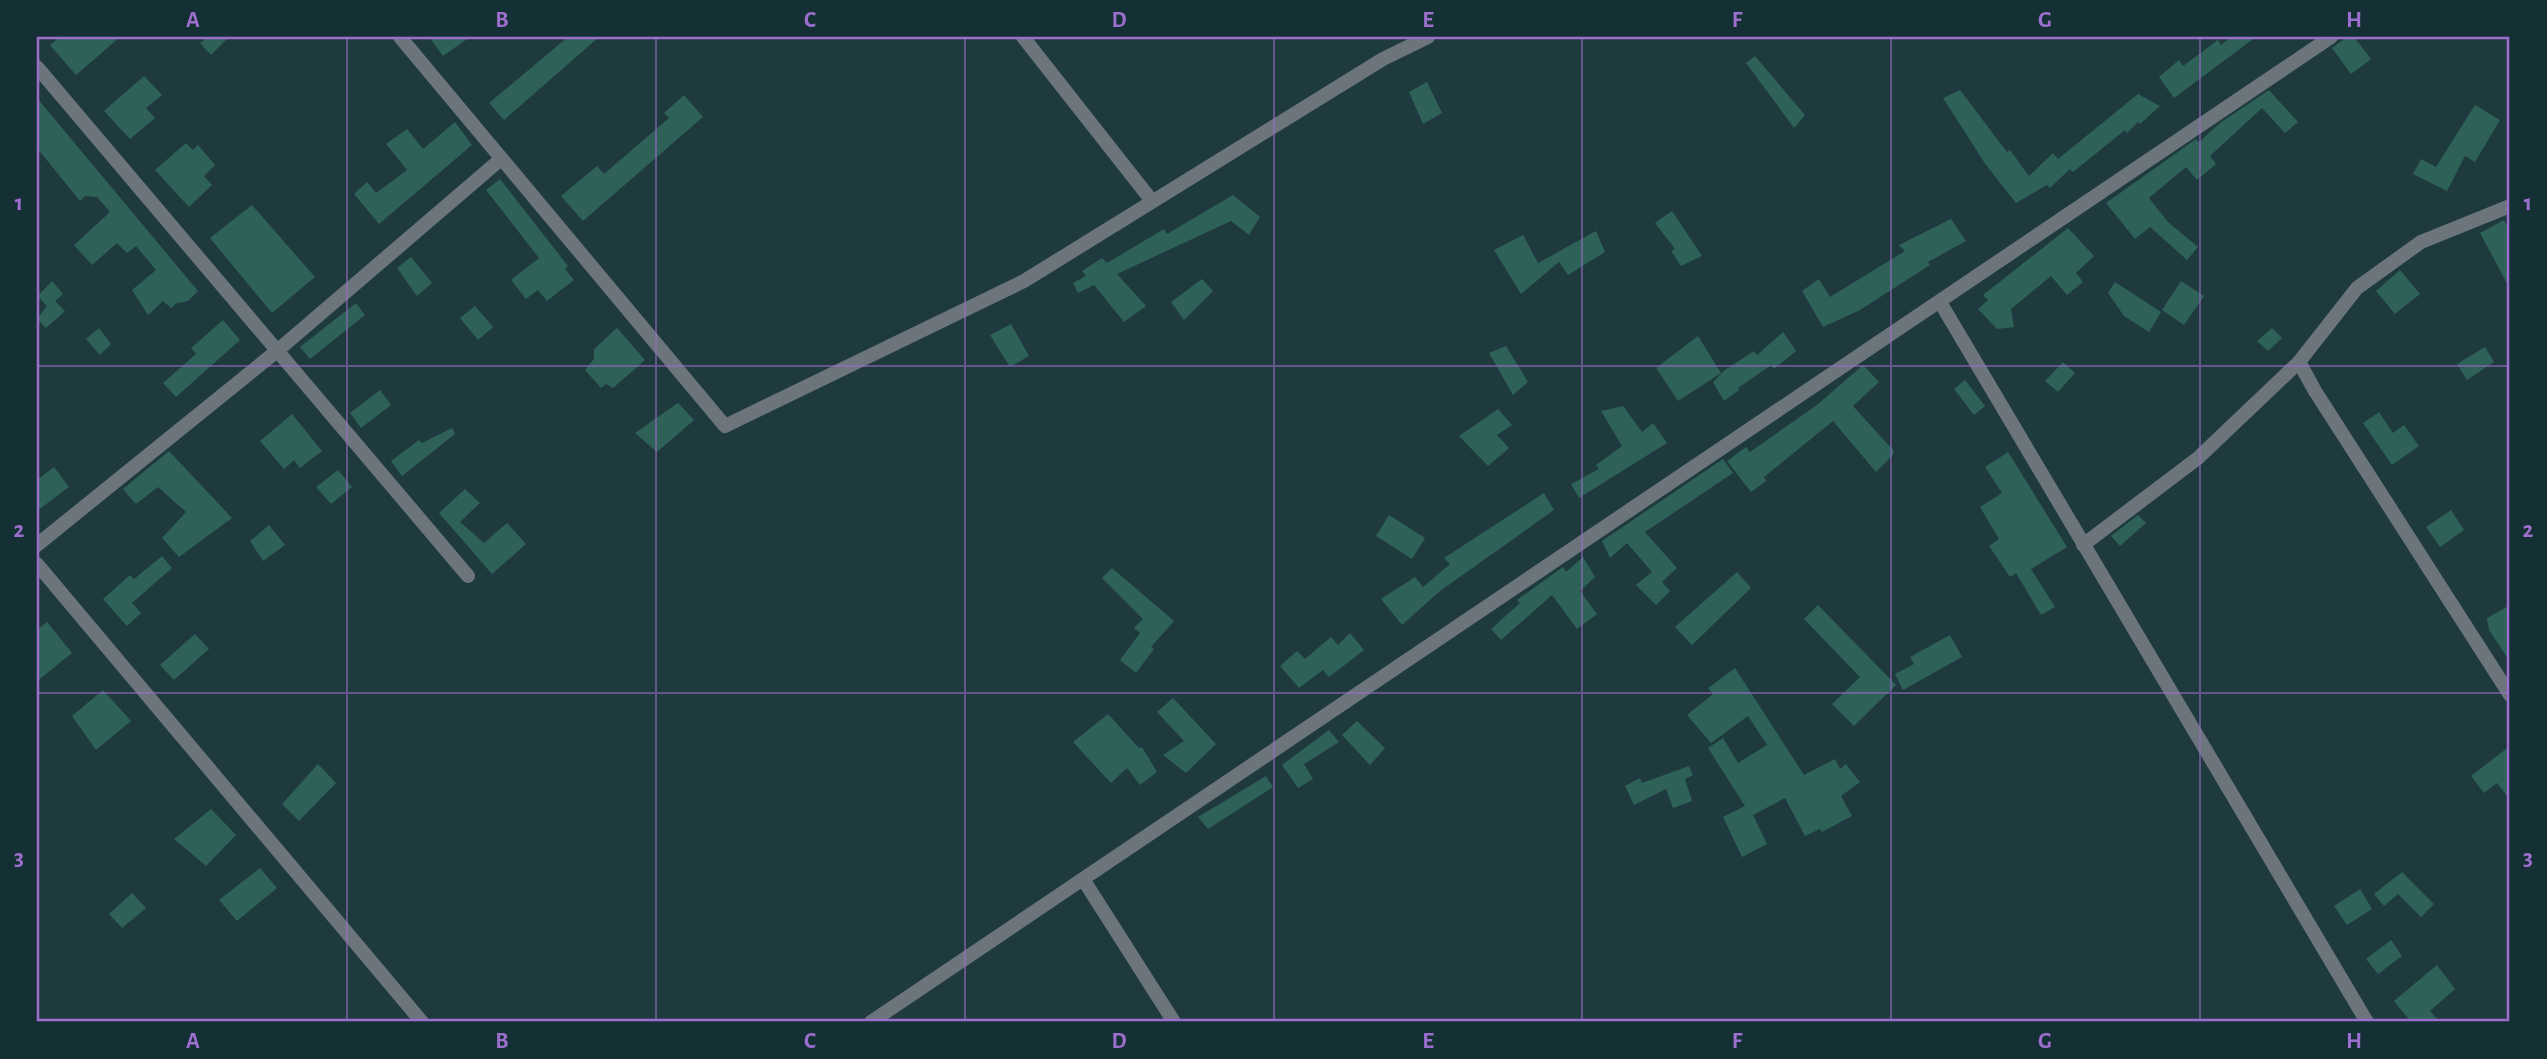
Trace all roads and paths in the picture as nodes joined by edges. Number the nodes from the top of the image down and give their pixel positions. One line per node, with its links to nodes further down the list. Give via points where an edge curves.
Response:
1 (400, 37): 6 (street)
2 (1023, 37): 7 (street)
3 (1427, 37): 7 (street)
4 (2331, 37): 9 (street)
5 (37, 67): 10 (street)
6 (501, 159): 7 (street, via 725,426 1024,281); 10 (street)
7 (1152, 201)
8 (2510, 206): 11 (street, via 2421,242 2357,288)
9 (1940, 302): 13 (street); 17 (street)
10 (277, 351): 12 (street); 15 (street)
11 (2299, 362): 13 (street, via 2198,458); 16 (street)
12 (37, 545)
13 (2083, 545): 21 (street)
14 (37, 564): 18 (street)
15 (468, 576)
16 (2510, 695)
17 (1083, 879): 19 (street); 20 (street)
18 (422, 1022)
19 (871, 1022)
20 (1174, 1022)
21 (2367, 1022)

